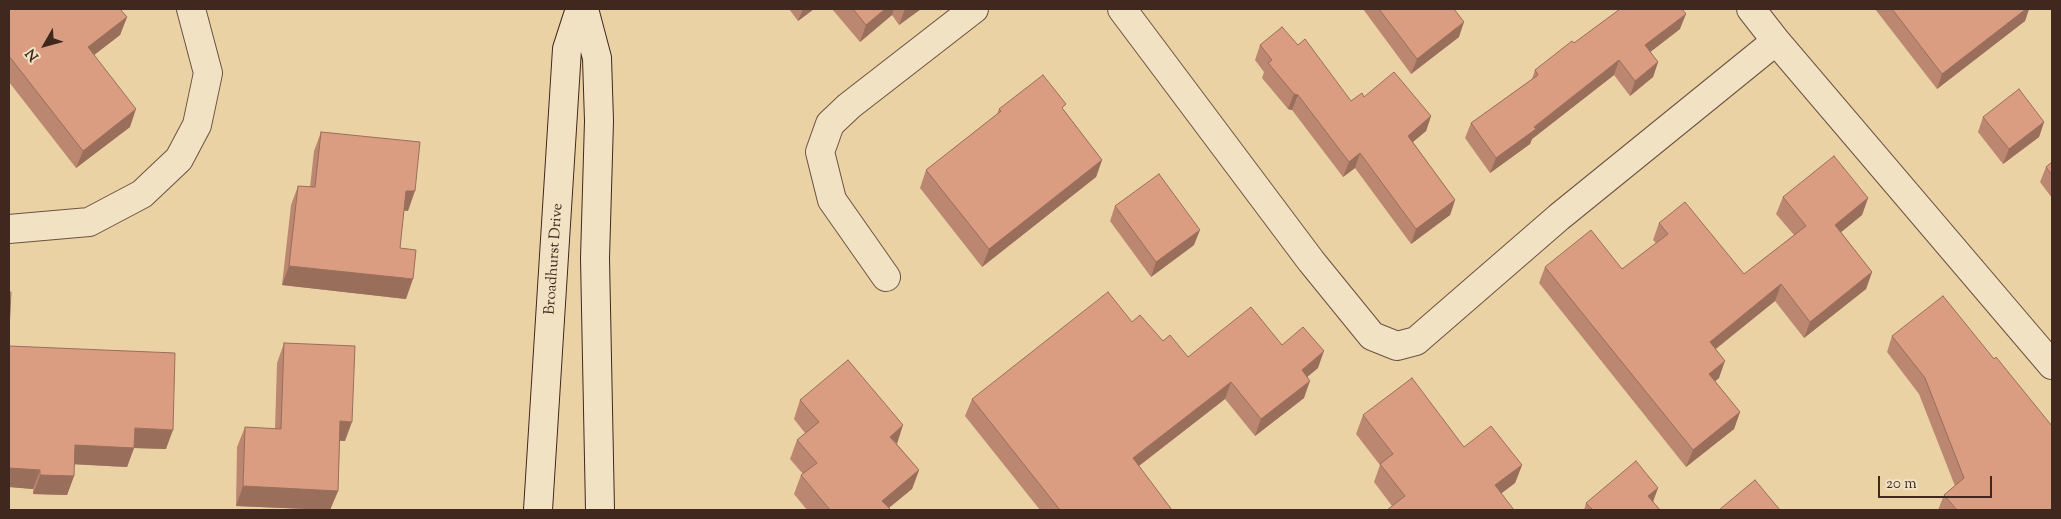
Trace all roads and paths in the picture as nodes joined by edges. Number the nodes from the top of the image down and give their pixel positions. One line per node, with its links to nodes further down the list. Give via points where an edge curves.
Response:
1 (191, 9): 7 (street, via 208,73 197,125 179,159 142,194 89,222)
2 (582, 9): 10 (street, Broadhurst Drive, via 568,49); 11 (street, Broadhurst Drive, via 597,58 599,121 595,258)
3 (974, 9): 8 (street, via 849,106 830,124 820,152 832,200)
4 (1122, 9): 6 (street, via 1311,261 1372,336 1397,346 1416,341 1558,217)
5 (1751, 9): 6 (street)
6 (1776, 41): 9 (street)
7 (9, 229)
8 (886, 277)
9 (2052, 365)
10 (538, 510)
11 (600, 510)

